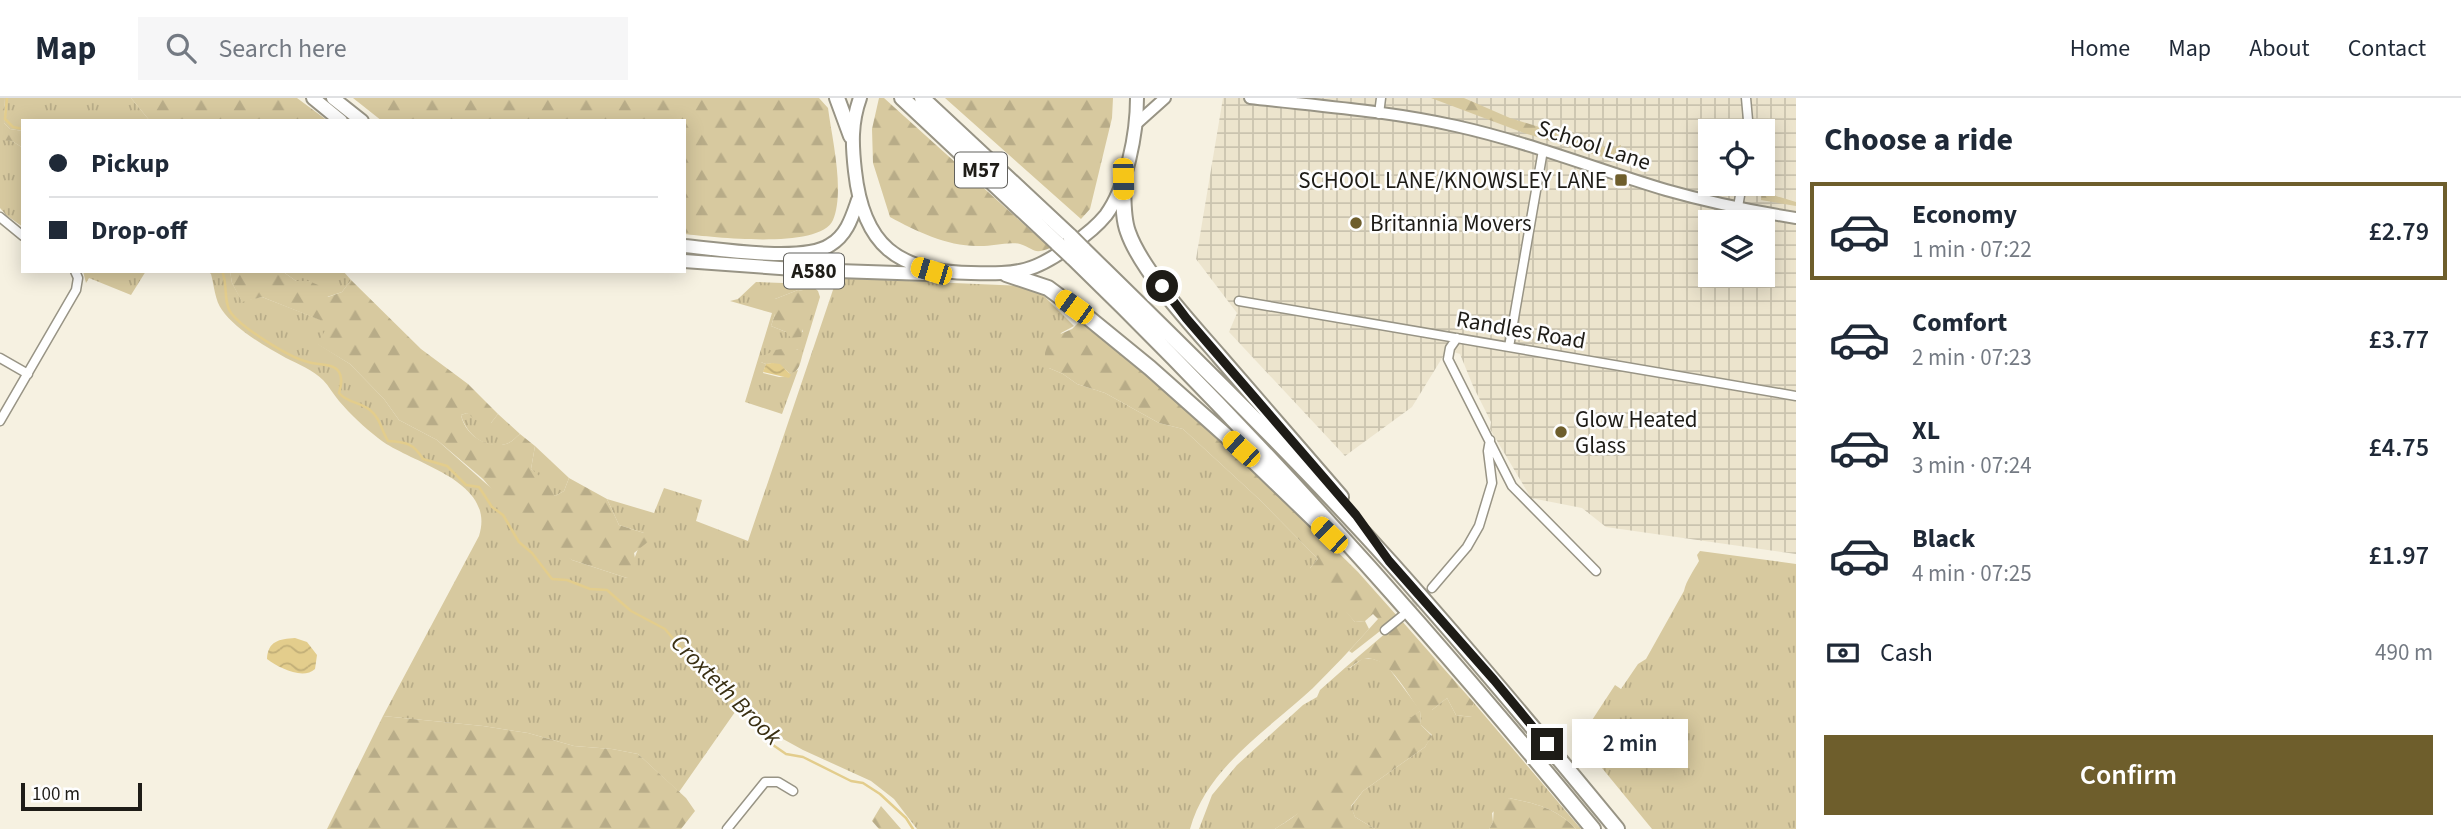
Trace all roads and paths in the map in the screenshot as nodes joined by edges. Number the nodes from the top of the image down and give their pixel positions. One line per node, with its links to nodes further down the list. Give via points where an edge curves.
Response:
1 (313, 98): 13 (highway)
2 (332, 98): 14 (highway)
3 (837, 98): 17 (highway)
4 (860, 98): 17 (highway)
5 (902, 98): 26 (highway, M57)
6 (922, 98): 26 (highway, M57)
7 (1137, 98): 16 (highway)
8 (1165, 98): 16 (main road)
9 (1250, 98): 12 (main road, School Lane)
10 (1381, 98): 12 (street)
11 (1746, 98): 15 (street)
12 (1379, 114): 18 (main road, School Lane, via 1456,126)
13 (339, 119)
14 (359, 119)
15 (1748, 119)
16 (1136, 124): 19 (highway)
17 (851, 136): 21 (highway)
18 (1542, 150): 22 (main road, School Lane, via 1666,190); 35 (street)
19 (1123, 179): 32 (highway, via 1110,208 1089,232 1047,263); 43 (highway, via 1127,231 1150,270 1356,515)
20 (1740, 196): 22 (street)
21 (858, 200): 27 (highway, A580, via 844,232 818,251 789,254); 31 (highway, via 886,247 917,266)
22 (1738, 207): 24 (main road, School Lane)
23 (0, 217): 25 (street)
24 (1796, 218)
25 (21, 234)
26 (1064, 240): 28 (highway, M57, bridge)
27 (686, 246)
28 (1078, 253): 43 (highway, M57, via 1250,415); 46 (highway, M57)
29 (686, 261): 31 (highway, A580, via 808,271)
30 (76, 273): 37 (street, via 76,290)
31 (945, 273): 32 (highway)
32 (1006, 274): 46 (highway, via 1048,288 1150,368)
33 (1239, 301): 34 (street, Randles Road)
34 (1457, 338): 35 (street, Randles Road); 40 (street, via 1448,359)
35 (1509, 347): 38 (street, Randles Road)
36 (0, 358): 37 (street)
37 (28, 374): 39 (street)
38 (1796, 397)
39 (0, 421)
40 (1490, 440): 41 (street); 42 (street)
41 (1509, 479): 42 (street); 44 (street)
42 (1492, 483): 45 (street, via 1479,526 1467,547)
43 (1389, 561): 52 (highway, M57)
44 (1596, 571)
45 (1432, 588)
46 (1393, 591): 51 (highway, M57)
47 (1401, 617): 48 (street)
48 (1385, 630)
49 (793, 792): 50 (street, via 778,782 765,782)
50 (727, 829)
51 (1593, 829)
52 (1617, 829)

